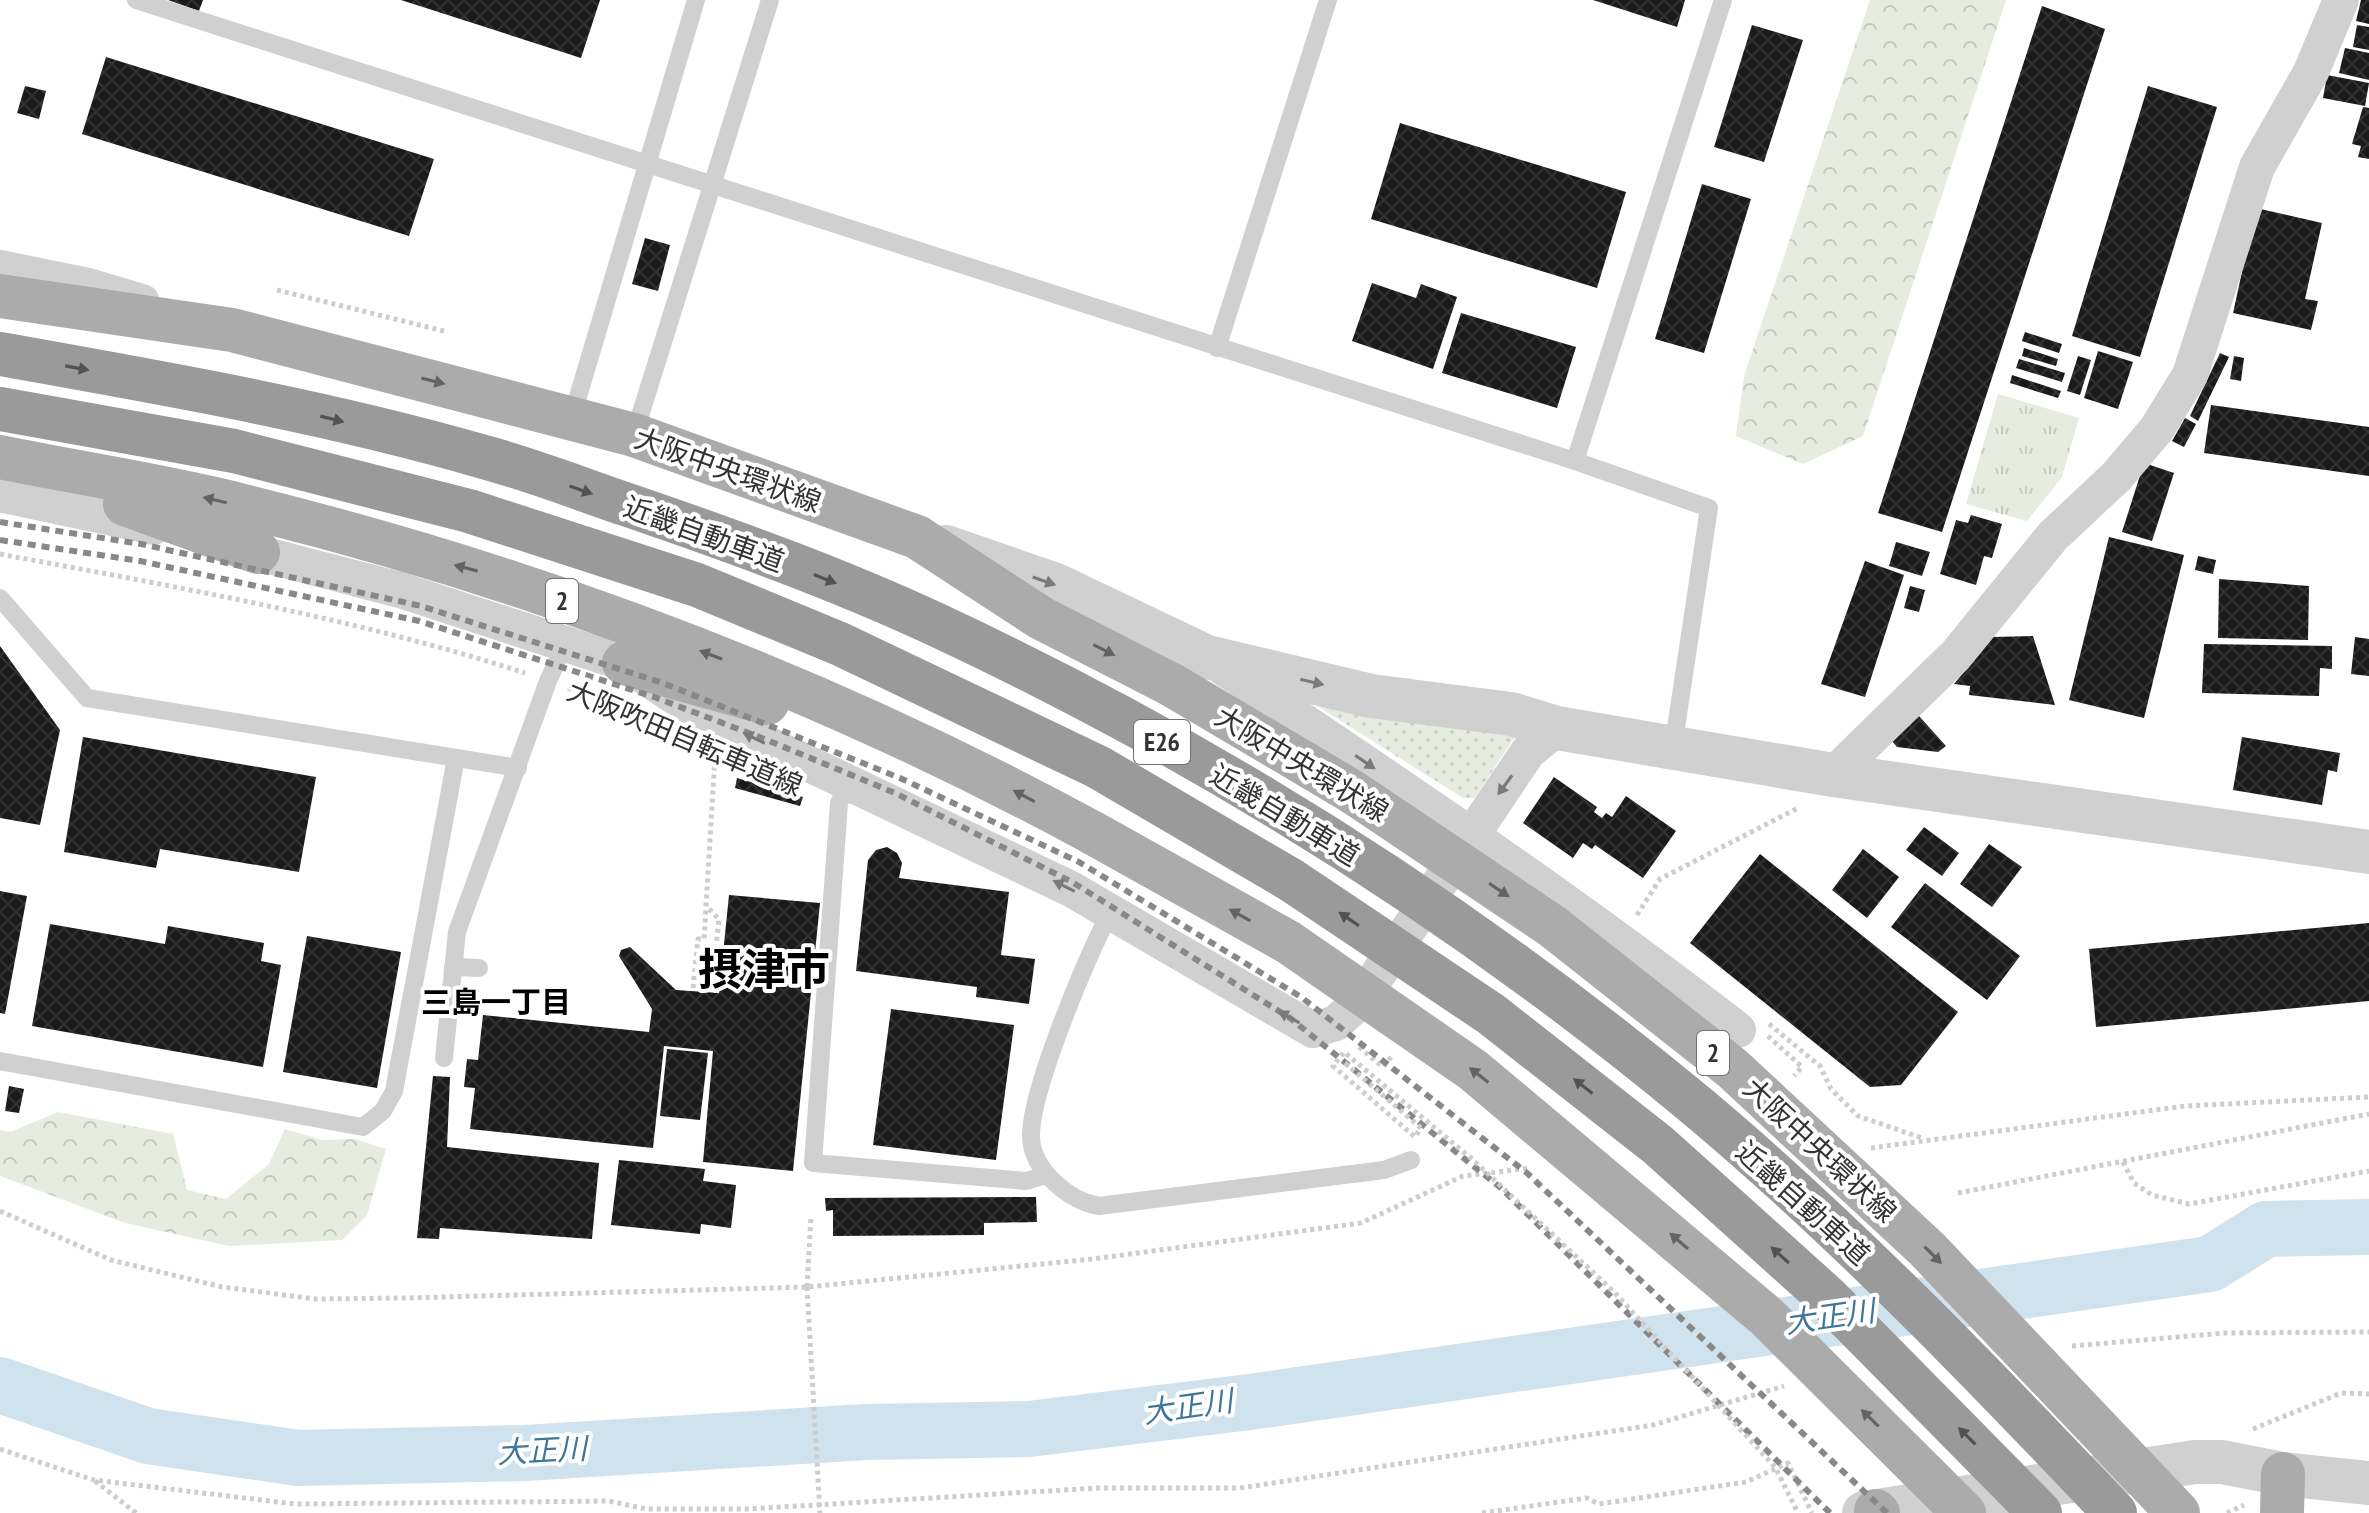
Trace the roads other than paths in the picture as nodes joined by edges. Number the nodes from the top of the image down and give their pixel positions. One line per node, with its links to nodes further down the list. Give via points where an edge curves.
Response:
1 (136, 0): 7 (lane)
2 (696, 0): 7 (lane)
3 (770, 0): 8 (lane)
4 (1328, 0): 12 (lane)
5 (1723, 0): 18 (lane)
6 (2341, 0): 31 (street, via 2311,72 2257,167 2190,375 2156,430 2116,477 2053,536 1956,655)
7 (646, 163): 8 (lane); 15 (lane)
8 (713, 185): 12 (lane); 16 (lane)
9 (0, 268): 11 (street, via 88,286)
10 (0, 296): 11 (main road, 大阪中央環状線 / 2)
11 (232, 330): 15 (main road, 大阪中央環状線 / 2, one-way to 15)
12 (1217, 348): 18 (lane)
13 (0, 354): 48 (highway, 近畿自動車道 / E26, one-way to 48, bridge, via 248,398 486,457 717,536 934,623 1126,721 1320,833 1523,969 1700,1110 1863,1258)
14 (0, 409): 47 (highway, 近畿自動車道 / E26, one-way to 14, bridge, via 1826,1296 1658,1145 1491,1014 1291,880 1098,767 895,669 712,591 469,511 234,451)
15 (572, 417): 16 (main road, 大阪中央環状線 / 2)
16 (634, 435): 20 (main road, 大阪中央環状線 / 2)
17 (0, 458): 21 (main road); 27 (main road, 2, one-way to 17, via 718,657 483,572 219,500)
18 (1575, 461): 28 (lane, via 1709,508)
19 (0, 494): 21 (street)
20 (917, 537): 24 (street, one-way to 24, via 1056,585); 49 (main road, 大阪中央環状線 / 2, one-way to 49, bridge, via 1041,618 1172,685 1351,791 1552,926 1732,1068 1927,1249)
21 (258, 552): 23 (street, via 400,590)
22 (0, 598): 29 (lane, via 87,698)
23 (565, 644): 25 (street); 30 (lane)
24 (1207, 657): 26 (street, one-way to 26, via 1371,696 1511,714); 33 (street, one-way to 33)
25 (624, 663): 27 (main road); 32 (street, one-way to 25, via 692,708)
26 (1557, 728): 28 (street); 33 (street, one-way to 33, via 1528,752)
27 (924, 746): 46 (main road, 2, one-way to 27, bridge, via 1767,1317 1473,1070 1288,942)
28 (1673, 748): 31 (street)
29 (456, 758): 30 (lane); 40 (lane, via 394,1091 383,1111 363,1127)
30 (518, 768): 36 (lane, via 457,932)
31 (1833, 775): 34 (street)
32 (848, 784): 35 (street, one-way to 32, via 1071,889); 42 (lane, via 839,803 813,1163 1026,1181)
33 (1471, 832): 35 (street, one-way to 35, via 1360,1001 1336,1023 1313,1030); 38 (street)
34 (2369, 852)
35 (1110, 913): 42 (lane, via 1041,1085 1031,1139)
36 (453, 967): 37 (lane); 39 (lane)
37 (479, 968)
38 (1749, 1023)
39 (444, 1058)
40 (0, 1061)
41 (1411, 1160): 42 (lane, via 1384,1170 1099,1206 1074,1197)
42 (1046, 1175)
43 (2369, 1483): 44 (street)
44 (2282, 1494): 45 (street, via 2222,1462 2161,1465)
45 (1872, 1512)
46 (1964, 1513)
47 (2040, 1513)
48 (2115, 1513)
49 (2178, 1513)

